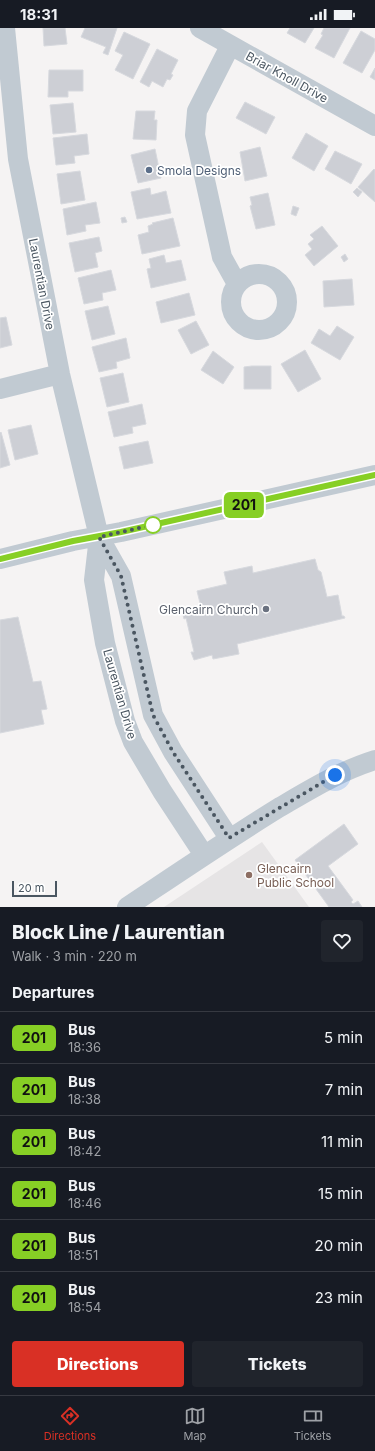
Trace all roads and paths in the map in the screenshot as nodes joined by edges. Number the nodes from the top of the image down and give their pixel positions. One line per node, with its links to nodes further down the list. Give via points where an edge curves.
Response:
1 (5, 28): 6 (street, Laurentian Drive, via 18,160)
2 (200, 28): 3 (street, Briar Knoll Drive)
3 (230, 46): 4 (street, Briar Knoll Drive); 5 (street, via 197,111 195,136 222,257)
4 (375, 126)
5 (237, 284)
6 (60, 374): 7 (street); 9 (street, Laurentian Drive)
7 (0, 389)
8 (375, 475): 9 (street)
9 (99, 537): 10 (street); 11 (street, Laurentian Drive, via 121,576); 12 (street, Laurentian Drive, via 94,580 105,643)
10 (0, 559)
11 (153, 715): 12 (street); 14 (street, Laurentian Drive, via 173,752)
12 (125, 721): 15 (street, Laurentian Drive, via 133,742)
13 (375, 760): 14 (street, via 325,780)
14 (229, 838): 15 (street)
15 (204, 855): 16 (street)
16 (127, 907)

